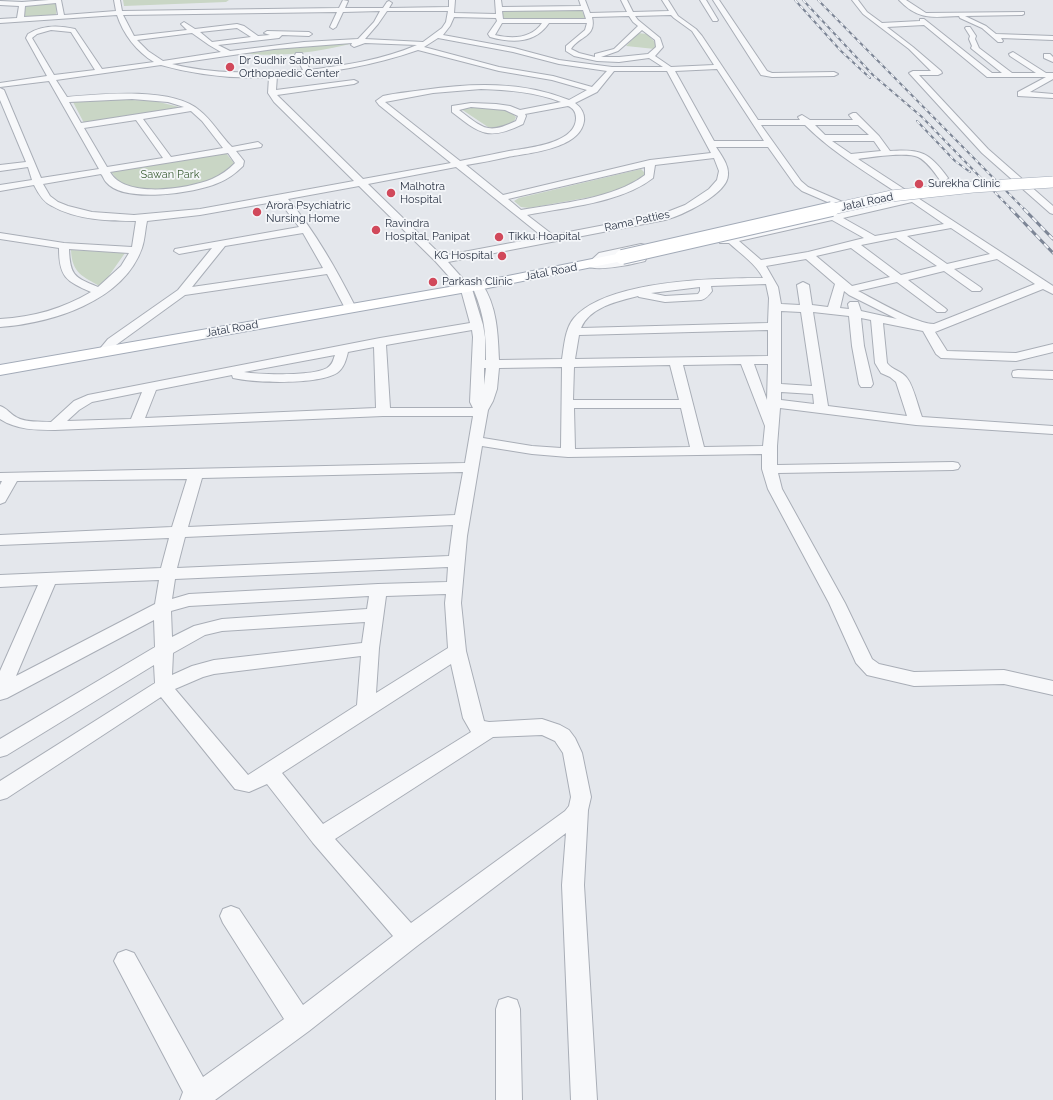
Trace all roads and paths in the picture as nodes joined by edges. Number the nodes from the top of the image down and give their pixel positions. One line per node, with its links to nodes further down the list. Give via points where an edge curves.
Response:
1 (66, 0): 15 (street)
2 (117, 0): 27 (street)
3 (346, 0): 24 (street)
4 (390, 0): 25 (street)
5 (452, 0): 26 (street)
6 (498, 0): 31 (street)
7 (539, 0): 22 (street)
8 (582, 0): 30 (street)
9 (624, 0): 28 (street)
10 (665, 0): 29 (street)
11 (703, 0): 36 (street)
12 (716, 0): 74 (street, via 764,73)
13 (855, 0): 41 (street, via 865,13)
14 (902, 0): 20 (street)
15 (59, 1): 18 (street); 34 (street)
16 (243, 2): 23 (street)
17 (0, 3): 18 (street)
18 (22, 4): 35 (street)
19 (1012, 4): 32 (street, via 1022,13)
20 (911, 6): 21 (street); 32 (street, via 923,14)
21 (919, 6)
22 (541, 9): 30 (street); 31 (street)
23 (235, 10): 24 (street); 27 (street); 40 (street)
24 (341, 10): 25 (street); 45 (street)
25 (385, 10): 26 (street); 49 (street)
26 (452, 12): 31 (street); 50 (street, via 447,27)
27 (118, 13): 33 (street); 51 (street, via 122,24)
28 (631, 13): 29 (street); 30 (street); 42 (street)
29 (673, 13): 69 (street, via 697,33)
30 (587, 14): 38 (street); 67 (street, via 590,28 587,33 564,48)
31 (500, 15): 38 (street); 54 (street, via 492,36)
32 (959, 15): 57 (street, via 984,27 997,38)
33 (74, 16): 34 (street); 44 (street)
34 (61, 17): 35 (street)
35 (20, 20): 37 (street)
36 (715, 20)
37 (0, 21)
38 (547, 21): 54 (street, via 542,30 534,36)
39 (184, 24): 46 (street)
40 (221, 24)
41 (882, 25): 75 (street, via 924,22 990,75); 119 (street, via 938,73 913,73 985,151)
42 (641, 26): 66 (street, via 658,39 660,45); 67 (street, via 616,50)
43 (968, 28): 75 (street, via 973,36 976,47 974,48)
44 (68, 29): 72 (street, via 76,32); 77 (street, via 41,31 30,35 29,38)
45 (332, 31)
46 (194, 32): 47 (street, via 237,26); 51 (street); 56 (street)
47 (249, 33): 52 (street); 52 (street, via 312,34)
48 (355, 33): 49 (street)
49 (367, 33): 55 (street)
50 (438, 36): 58 (street); 61 (street)
51 (133, 38): 68 (street)
52 (256, 38): 56 (street)
53 (1053, 38): 57 (street)
54 (517, 40): 59 (street)
55 (360, 41): 58 (street, via 391,41); 60 (street); 62 (street)
56 (211, 44): 62 (street)
57 (1022, 45): 78 (street, via 1013,54)
58 (421, 46): 73 (street, via 368,63); 85 (street, via 499,69 553,78)
59 (526, 46): 61 (street); 63 (street, via 541,50)
60 (332, 50)
61 (514, 50): 63 (street)
62 (227, 53): 65 (street); 68 (street)
63 (532, 54): 71 (street, via 559,62)
64 (299, 55): 73 (street)
65 (264, 56)
66 (650, 56): 67 (street, via 615,60); 70 (street, Rama Patties)
67 (590, 57)
68 (161, 63): 72 (street); 81 (street, via 188,70)
69 (720, 67): 70 (street); 96 (street)
70 (669, 68): 71 (street); 100 (street, Rama Patties)
71 (612, 69): 85 (street)
72 (100, 72): 77 (street)
73 (305, 72): 81 (street); 82 (street)
74 (834, 74)
75 (1010, 75): 78 (street)
76 (1053, 76): 78 (street)
77 (51, 78): 84 (street); 88 (street)
78 (1042, 79): 83 (street); 87 (street, via 1021,94)
79 (222, 82): 81 (street)
80 (354, 82): 81 (street)
81 (273, 83): 116 (street, via 276,100)
82 (311, 84)
83 (1053, 84)
84 (0, 85)
85 (594, 90): 89 (street)
86 (0, 91): 109 (street)
87 (1053, 96)
88 (65, 100): 90 (street, via 114,96 140,97 167,100); 97 (street)
89 (569, 103): 91 (street); 110 (street, via 578,109 581,121 574,133 565,139 535,149); 110 (street, via 528,90 490,87 383,96 380,101 382,103)
90 (192, 108): 93 (street); 103 (street)
91 (519, 113): 91 (street, via 496,106 471,105 455,108 481,130 490,132 506,129 520,122 522,116)
92 (852, 114): 95 (street)
93 (138, 117): 97 (street); 107 (street)
94 (805, 120): 95 (street); 96 (street); 98 (street)
95 (860, 122): 99 (street)
96 (755, 123): 101 (street)
97 (79, 126): 112 (street)
98 (823, 138): 99 (street); 106 (street)
99 (876, 138): 104 (street)
100 (711, 144): 101 (street); 105 (street, Rama Patties)
101 (771, 144): 125 (street, via 800,186)
102 (258, 145): 103 (street)
103 (228, 150): 107 (street); 121 (street, via 239,160 237,169)
104 (888, 154): 106 (street); 113 (street, via 922,155)
105 (716, 155): 108 (street); 135 (street, Rama Patties, via 722,165 723,180 702,199 679,212 665,217)
106 (849, 157): 120 (street)
107 (169, 160): 112 (street)
108 (650, 163): 123 (street); 128 (street, via 650,176 629,189)
109 (31, 164): 111 (street); 114 (street)
110 (458, 164): 116 (street); 123 (street)
111 (0, 168)
112 (104, 170): 114 (street); 121 (street, via 116,186 129,190)
113 (943, 178)
114 (38, 181): 118 (street); 130 (street, via 47,199 57,206 93,215)
115 (1053, 182): 147 (main road, Jatal Road, bridge, via 892,196)
116 (360, 183): 122 (street); 145 (street)
117 (1053, 187): 119 (street)
118 (0, 188)
119 (1029, 189): 126 (street)
120 (902, 192): 124 (street); 125 (street)
121 (194, 194): 127 (street)
122 (282, 198): 127 (street); 132 (street)
123 (502, 198): 128 (street)
124 (914, 199): 129 (street); 131 (street)
125 (842, 205): 147 (street, via 608,253)
126 (1053, 211)
127 (203, 212): 130 (street)
128 (520, 213): 135 (street)
129 (834, 217): 136 (street); 137 (street)
130 (142, 218): 141 (street)
131 (953, 224): 133 (street); 143 (street)
132 (306, 229): 138 (street); 149 (street)
133 (899, 235): 137 (street); 148 (street)
134 (0, 236): 140 (street)
135 (551, 239): 145 (street, Rama Patties)
136 (731, 239): 146 (street); 147 (street, via 633,261)
137 (873, 239): 139 (street)
138 (221, 244): 142 (street); 158 (street)
139 (854, 245): 144 (street); 150 (street)
140 (64, 246): 141 (street); 157 (street, via 64,264 68,275)
141 (136, 250): 157 (street, via 126,267)
142 (179, 251)
143 (1000, 255): 148 (street); 154 (street)
144 (808, 256): 146 (street); 155 (street)
145 (440, 260): 153 (street)
146 (757, 264): 151 (street)
147 (590, 265): 153 (main road, Jatal Road)
148 (946, 268): 150 (street); 156 (street)
149 (331, 270): 158 (street); 160 (street)
150 (899, 279): 155 (street); 162 (street)
151 (770, 280): 159 (street); 170 (street, via 706,282 613,299 595,305 585,312)
152 (803, 285): 161 (street)
153 (472, 287): 160 (main road, Jatal Road); 167 (street); 179 (street, via 488,312)
154 (1049, 288): 169 (street, via 940,326)
155 (848, 289): 163 (street); 164 (street); 169 (street)
156 (976, 289)
157 (100, 292): 166 (street, via 50,316 32,321)
158 (182, 292): 174 (street, via 112,342)
159 (776, 307): 161 (street); 168 (street)
160 (350, 308): 174 (main road, Jatal Road)
161 (807, 308): 163 (street); 188 (street)
162 (941, 310)
163 (833, 311): 164 (street)
164 (855, 314): 165 (street); 185 (street, via 858,346)
165 (877, 318): 169 (street); 196 (street, via 881,363 886,370 902,380)
166 (0, 323)
167 (478, 325): 171 (street); 178 (street)
168 (774, 326): 170 (street); 176 (street)
169 (927, 328): 172 (street, via 942,354 950,356 1016,357)
170 (574, 332): 180 (street)
171 (380, 342): 173 (street); 195 (street)
172 (1053, 348)
173 (342, 350): 182 (street); 182 (street, via 338,365 328,372 302,376 253,377 239,376)
174 (104, 351): 181 (main road, Jatal Road)
175 (746, 360): 176 (street); 177 (street); 199 (street)
176 (775, 360): 186 (street)
177 (676, 362): 180 (street); 191 (street)
178 (479, 364): 179 (street); 194 (street, via 477,402)
179 (493, 364): 180 (street); 194 (street, via 488,398)
180 (569, 364): 190 (street)
181 (0, 370)
182 (232, 371): 187 (street)
183 (1018, 374): 184 (street)
184 (1053, 375)
185 (866, 384)
186 (774, 387): 188 (street); 189 (street)
187 (150, 388): 197 (street); 198 (street, via 80,402)
188 (820, 391): 193 (street)
189 (774, 402): 193 (street); 199 (street)
190 (567, 404): 191 (street); 204 (street)
191 (687, 404): 203 (street)
192 (0, 410): 198 (street, via 5,418 14,422)
193 (822, 410): 196 (street)
194 (481, 411): 195 (street); 201 (street)
195 (383, 412): 197 (street)
196 (916, 421): 200 (street)
197 (136, 423): 198 (street)
198 (55, 426)
199 (771, 426): 202 (street)
200 (1053, 430)
201 (476, 441): 204 (street); 206 (street)
202 (768, 450): 203 (street); 207 (street)
203 (698, 451): 204 (street)
204 (568, 453)
205 (953, 466): 207 (street)
206 (471, 467): 208 (street); 211 (street)
207 (769, 469): 226 (street, via 775,489 837,604 865,663 873,670 914,679 1004,676)
208 (196, 474): 209 (street); 212 (street)
209 (6, 477): 210 (street)
210 (0, 499)
211 (461, 520): 212 (street); 214 (street)
212 (179, 532): 213 (street); 215 (street)
213 (0, 540)
214 (456, 561): 215 (street); 218 (street)
215 (168, 574): 216 (street); 220 (street)
216 (49, 579): 217 (street); 227 (street)
217 (0, 581)
218 (455, 588): 219 (street); 224 (street, via 453,603)
219 (378, 590): 220 (street, via 188,600); 221 (street)
220 (162, 608): 223 (street); 227 (street)
221 (375, 615): 222 (street); 223 (street, via 217,625 200,630)
222 (370, 648): 225 (street, via 214,668 198,671); 228 (street)
223 (164, 650): 225 (street); 230 (street)
224 (457, 651): 228 (street); 229 (street, via 472,718 477,726)
225 (164, 686): 231 (street, via 242,783 250,784); 232 (street)
226 (1053, 688)
227 (0, 692)
228 (366, 710): 231 (street)
229 (489, 730): 233 (street, via 542,727 561,733 571,747 573,755 581,796); 234 (street)
230 (0, 749)
231 (269, 771): 234 (street)
232 (0, 792)
233 (578, 810): 236 (street); 242 (street, via 573,885)
234 (320, 837): 236 (street)
235 (231, 916): 239 (street)
236 (409, 938): 239 (street)
237 (126, 961): 240 (street)
238 (508, 1009): 241 (street)
239 (300, 1022): 240 (street)
240 (196, 1098)
241 (509, 1100)
242 (584, 1100)

